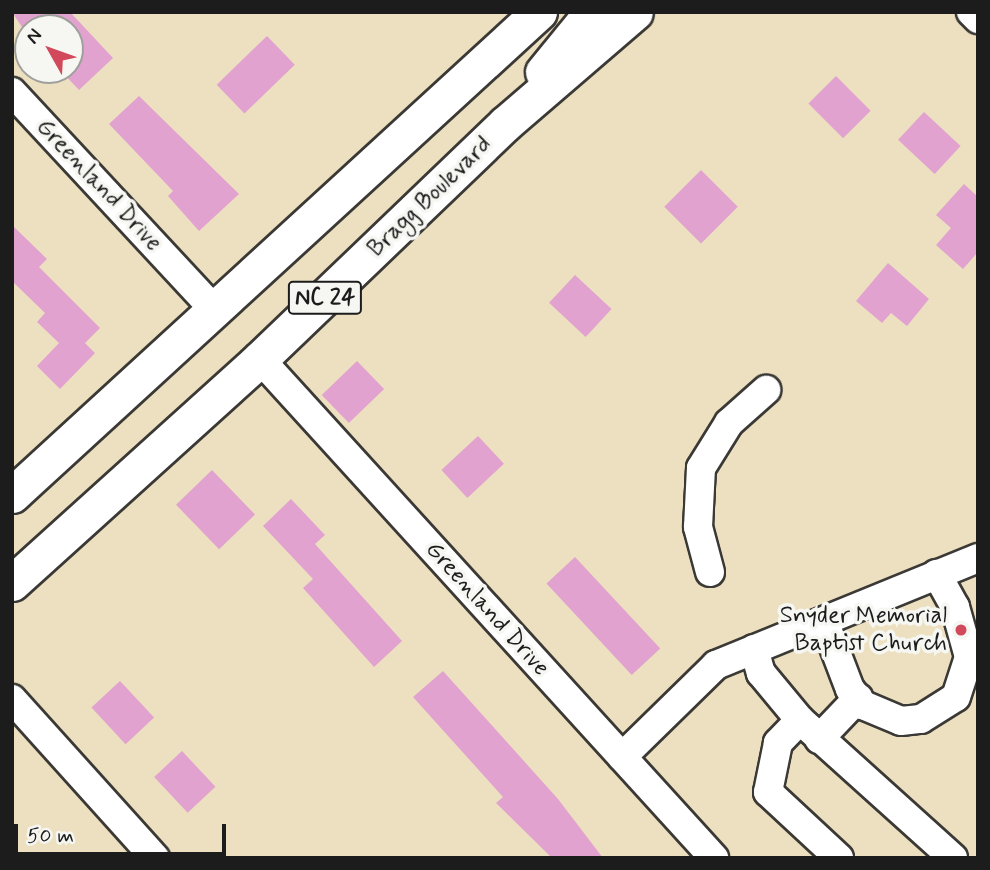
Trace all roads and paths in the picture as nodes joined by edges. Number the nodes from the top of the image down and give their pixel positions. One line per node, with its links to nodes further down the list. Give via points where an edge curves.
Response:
1 (539, 12): 8 (main road, NC 24)
2 (592, 12): 7 (main road)
3 (635, 12): 7 (main road, Bragg Boulevard / NC 24)
4 (971, 12): 5 (street)
5 (978, 19)
6 (12, 92): 8 (street, Greenland Drive)
7 (506, 123): 9 (main road, Bragg Boulevard / NC 24)
8 (213, 308): 11 (main road, NC 24)
9 (260, 359): 15 (main road, Bragg Boulevard / NC 24); 21 (street, Greenland Drive)
10 (765, 390): 13 (street, via 729,423 701,468 698,527)
11 (12, 495)
12 (978, 558): 14 (street)
13 (710, 572)
14 (937, 574): 16 (street); 18 (street, via 955,607 969,657 956,697 940,711 901,721 880,716)
15 (12, 583)
16 (824, 621): 17 (street); 18 (street)
17 (754, 649): 20 (street, via 761,673); 21 (street, via 716,665)
18 (858, 698): 20 (street)
19 (12, 699): 22 (street)
20 (810, 729): 24 (street, via 778,743 768,792); 25 (street)
21 (622, 757): 23 (street, Greenland Drive)
22 (155, 858)
23 (714, 858)
24 (839, 858)
25 (953, 858)

